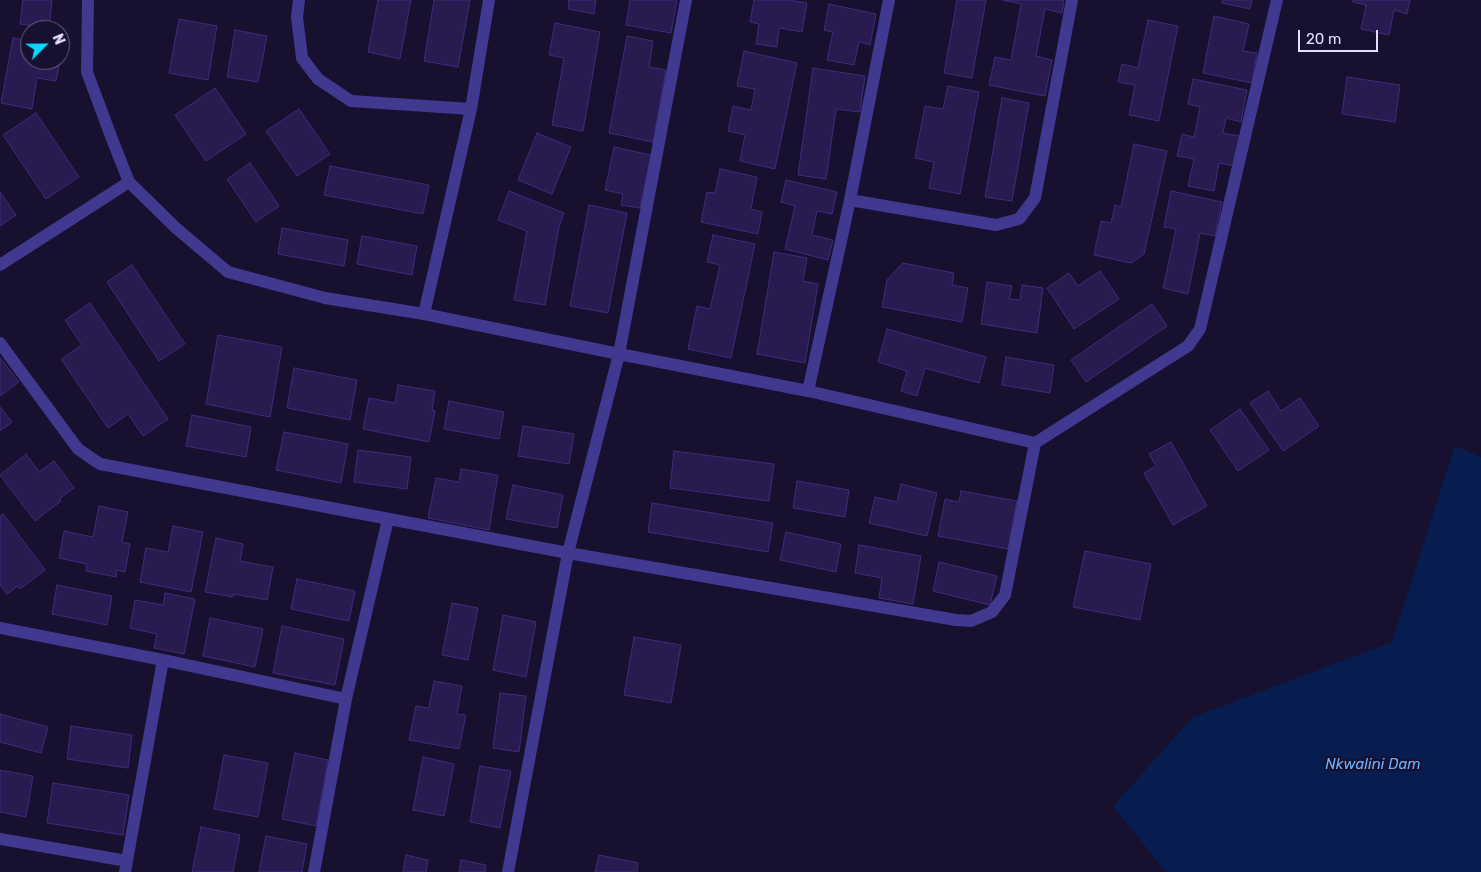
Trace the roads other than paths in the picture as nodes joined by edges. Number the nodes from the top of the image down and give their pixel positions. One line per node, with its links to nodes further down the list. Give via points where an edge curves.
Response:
1 (88, 0): 9 (street, via 87,72)
2 (299, 0): 8 (street, via 297,17 302,58 318,79 351,101)
3 (489, 0): 8 (street)
4 (686, 0): 14 (street)
5 (889, 0): 10 (street)
6 (1072, 0): 10 (street, via 1035,198 1019,219 996,226)
7 (1277, 0): 16 (street, via 1200,329 1188,346)
8 (471, 109): 12 (street)
9 (129, 182): 11 (street); 12 (street, via 228,272 325,298)
10 (850, 200): 15 (street)
11 (0, 264)
12 (424, 314): 14 (street)
13 (0, 343): 17 (street, via 78,449 100,464)
14 (619, 354): 15 (street); 18 (street)
15 (808, 391): 16 (street)
16 (1035, 443): 18 (street, via 1005,595 992,612 971,621)
17 (388, 519): 18 (street); 21 (street)
18 (568, 553): 25 (street)
19 (0, 628): 20 (street)
20 (163, 660): 21 (street); 23 (street)
21 (346, 699): 24 (street)
22 (0, 839): 23 (street)
23 (126, 867)
24 (314, 872)
25 (508, 872)

